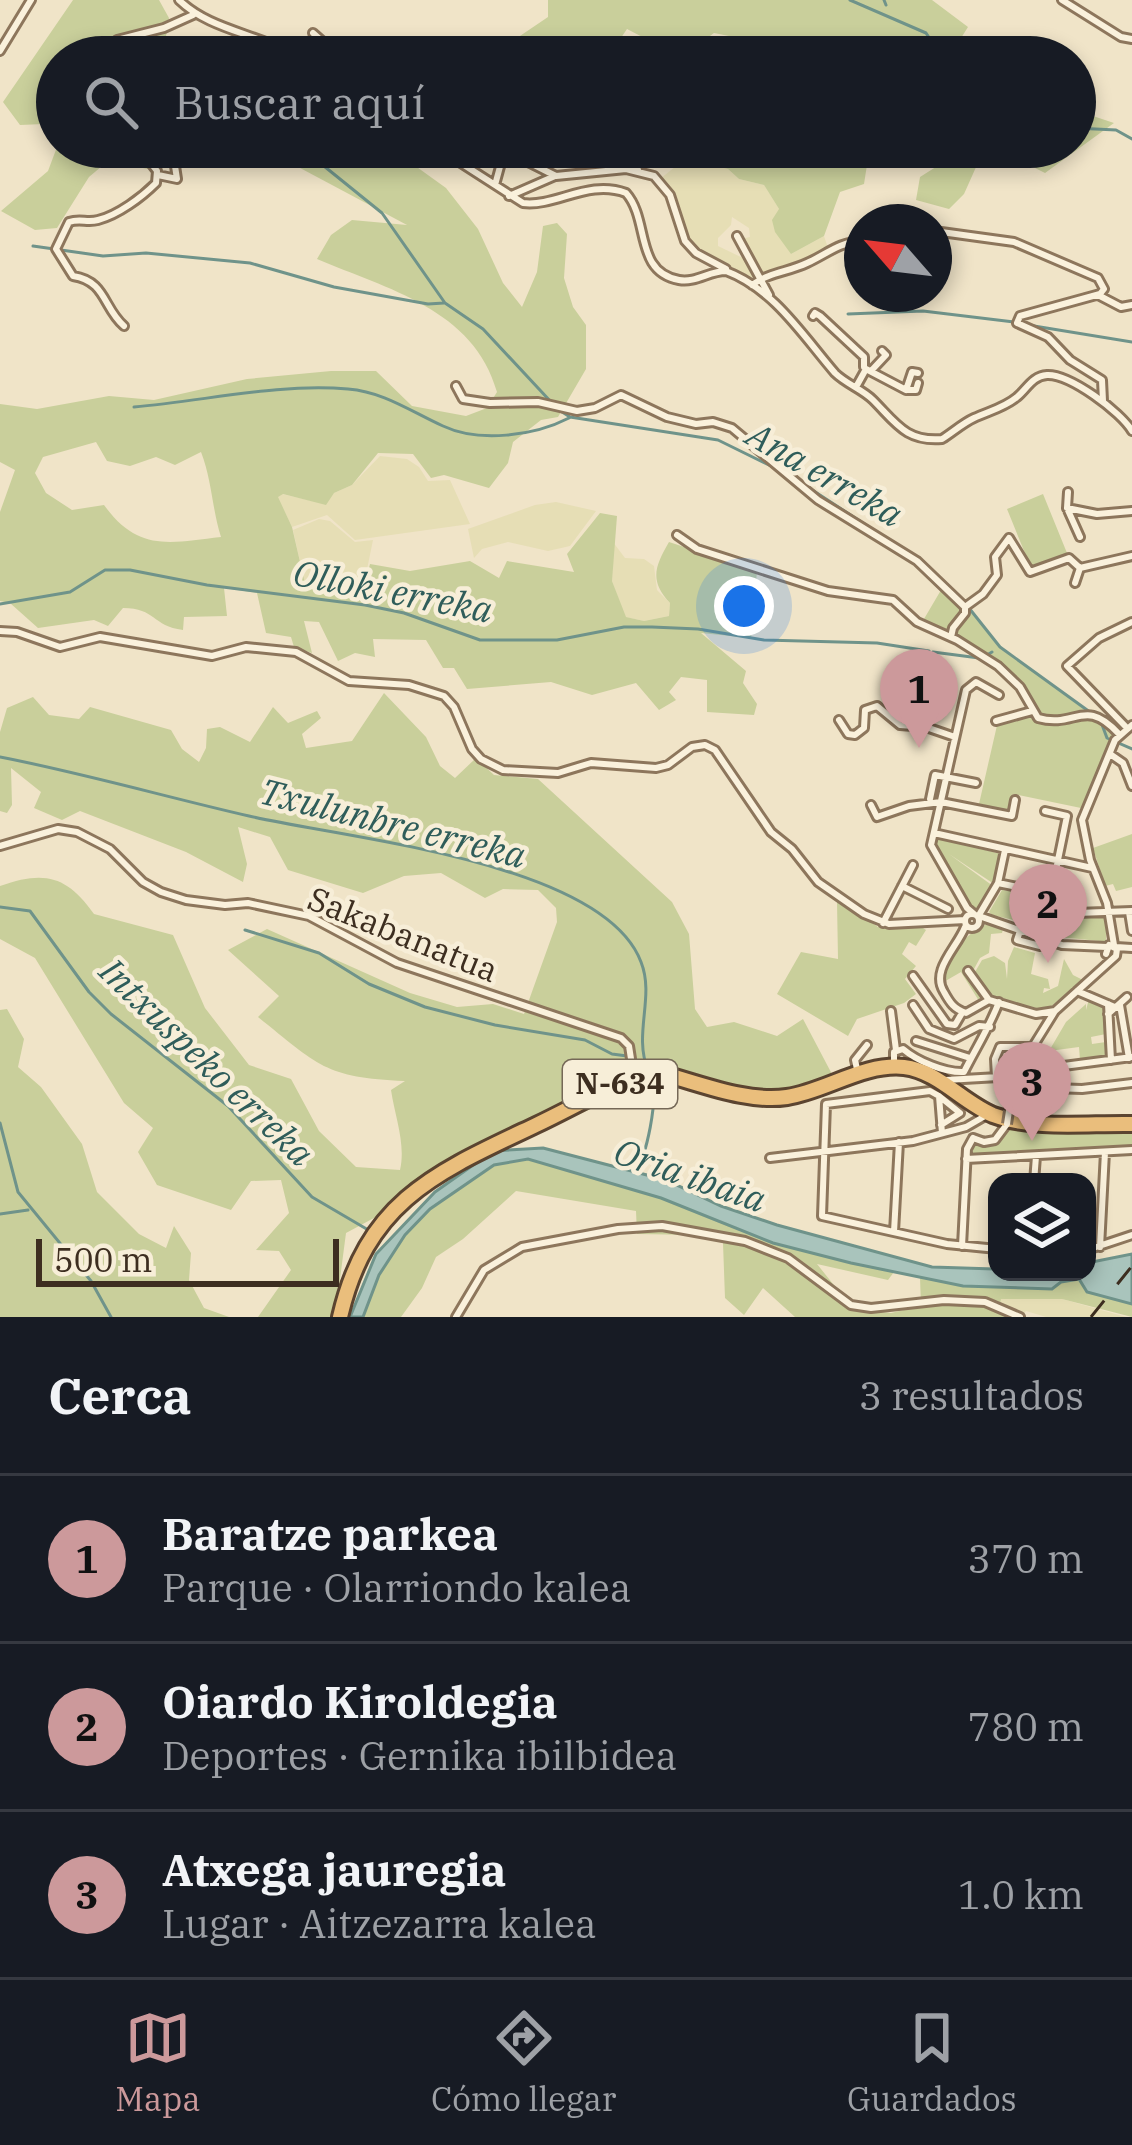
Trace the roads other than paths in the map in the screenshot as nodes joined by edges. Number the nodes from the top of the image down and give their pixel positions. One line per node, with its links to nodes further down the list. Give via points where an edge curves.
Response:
1 (31, 0): 10 (street)
2 (179, 0): 4 (street)
3 (1062, 0): 9 (street)
4 (194, 15): 6 (street); 7 (street)
5 (313, 33): 8 (street)
6 (129, 36)
7 (254, 36)
8 (316, 36)
9 (1132, 39)
10 (0, 51)
11 (153, 168): 17 (street)
12 (175, 168): 17 (street, via 177,179)
13 (469, 168): 19 (street)
14 (498, 168): 19 (street)
15 (540, 168): 18 (street)
16 (638, 170): 18 (street); 22 (street, via 666,187)
17 (158, 175): 31 (street, via 152,188 110,215 69,222 56,248 73,276 102,291)
18 (556, 176): 20 (street)
19 (495, 185): 20 (street)
20 (509, 196): 26 (street, via 538,204 620,190 635,204 658,270 686,281)
21 (662, 206): 22 (street)
22 (675, 215): 26 (street, via 692,249)
23 (952, 234): 28 (street, via 1021,244 1090,272 1104,284)
24 (736, 236): 27 (street)
25 (844, 244): 27 (street)
26 (733, 274): 27 (street)
27 (756, 282): 36 (street)
28 (1098, 295): 29 (street); 37 (street, via 1017,323 1102,380)
29 (1132, 305)
30 (813, 316): 33 (street, via 865,357)
31 (124, 326)
32 (882, 351): 33 (street, via 886,356)
33 (868, 370): 34 (street, via 906,390 912,372); 36 (street)
34 (918, 378)
35 (456, 386): 47 (street, via 463,399 577,411 621,395 686,423 724,424 832,510 908,555)
36 (856, 387): 37 (street, via 904,434 927,439 1000,408 1041,376 1064,379)
37 (1103, 403): 38 (street)
38 (1132, 431)
39 (1068, 492): 40 (street)
40 (1067, 508): 41 (street); 43 (street)
41 (1132, 511)
42 (677, 536): 50 (street, via 828,591 893,600)
43 (1080, 536)
44 (1132, 556): 45 (street)
45 (1080, 568): 46 (street); 47 (street, via 1069,558 1030,572 1009,538 995,556 991,585)
46 (1075, 583)
47 (965, 607): 50 (street)
48 (1132, 622): 56 (street, via 1067,665)
49 (0, 631): 80 (street, via 60,647 100,637 212,656 246,647 296,652 350,681 444,696 472,749 503,770 656,768 705,746 818,882)
50 (951, 637): 52 (street, via 1009,676)
51 (999, 695): 55 (street, via 971,683)
52 (1032, 711): 54 (street); 56 (street, via 1049,721 1094,714)
53 (839, 719): 55 (street, via 855,735 865,710 878,706 900,725)
54 (996, 721)
55 (956, 733): 57 (street)
56 (1119, 738): 58 (street); 70 (street, via 1082,817)
57 (947, 776): 59 (street); 60 (street, via 935,775); 62 (street)
58 (1130, 782)
59 (976, 783)
60 (931, 799)
61 (1015, 800): 62 (street, via 1012,816)
62 (941, 802): 63 (street, via 882,817); 65 (street)
63 (871, 805)
64 (1045, 811): 68 (street, via 1067,816)
65 (934, 832): 67 (street); 79 (street, via 932,853)
66 (0, 846): 107 (street, Sakabanatua, via 58,829 77,832 161,892 309,916 398,963 621,1038)
67 (1005, 850): 68 (street); 71 (street)
68 (1058, 861): 70 (street); 73 (street)
69 (913, 865): 72 (street)
70 (1093, 868): 74 (street)
71 (998, 884): 73 (street); 79 (street)
72 (902, 886): 76 (street); 80 (street)
73 (1052, 894): 78 (street, via 1075,912)
74 (1107, 903): 75 (street); 78 (street)
75 (1097, 907)
76 (949, 909)
77 (1130, 912): 78 (street); 81 (street)
78 (1109, 914): 82 (street)
79 (969, 919): 80 (street); 82 (street); 93 (street, via 938,975)
80 (883, 923)
81 (1132, 931)
82 (1108, 949): 83 (street); 86 (street, via 1102,968)
83 (1131, 949)
84 (968, 971): 88 (street)
85 (913, 976): 93 (street, via 947,1024)
86 (1077, 991): 91 (street); 94 (street)
87 (1127, 997): 91 (street)
88 (989, 1000): 89 (street); 93 (street)
89 (999, 1002): 94 (street); 95 (street)
90 (913, 1005): 95 (street, via 929,1029 946,1037)
91 (1115, 1006): 100 (street); 102 (street, via 1108,1014)
92 (891, 1011): 99 (street)
93 (962, 1013)
94 (1042, 1019): 98 (street)
95 (989, 1027): 101 (street)
96 (916, 1041): 101 (street)
97 (867, 1045): 104 (street, via 853,1070)
98 (1032, 1047): 106 (street, via 1000,1046); 109 (street)
99 (896, 1050): 101 (street, via 959,1073); 103 (street)
100 (1131, 1057): 102 (street)
101 (970, 1058)
102 (1111, 1060): 109 (street, via 1041,1069)
103 (894, 1067): 104 (highway, N-634); 105 (highway, N-634)
104 (874, 1070): 107 (highway, N-634, via 776,1098 660,1073)
105 (931, 1076): 108 (street); 112 (highway, N-634)
106 (996, 1077): 108 (street); 109 (street)
107 (634, 1078): 132 (highway, N-634, via 412,1191 373,1238)
108 (972, 1080): 112 (street)
109 (1017, 1083): 110 (street); 113 (street)
110 (1132, 1083)
111 (939, 1096): 116 (street); 116 (street, via 960,1114); 120 (street, via 826,1104)
112 (966, 1100): 113 (highway, N-634); 115 (street)
113 (1003, 1117): 114 (highway, N-634); 115 (street); 117 (street, via 995,1140)
114 (1132, 1124)
115 (970, 1125): 116 (street); 117 (street)
116 (942, 1129): 118 (street)
117 (973, 1138): 124 (street)
118 (899, 1142): 120 (street); 126 (street)
119 (1132, 1150): 121 (street)
120 (823, 1151): 123 (street); 126 (street, via 822,1216)
121 (1105, 1152): 122 (street); 129 (street)
122 (1036, 1156): 124 (street); 125 (street)
123 (770, 1157)
124 (966, 1159): 128 (street)
125 (1035, 1173)
126 (894, 1232): 128 (street)
127 (1132, 1235): 129 (street)
128 (962, 1246): 131 (street)
129 (1100, 1247): 130 (street)
130 (1096, 1248)
131 (988, 1249)
132 (340, 1317)
133 (456, 1317): 134 (street, via 494,1261 534,1244 662,1226 746,1241 799,1264 851,1305 985,1301)
134 (1020, 1317)

